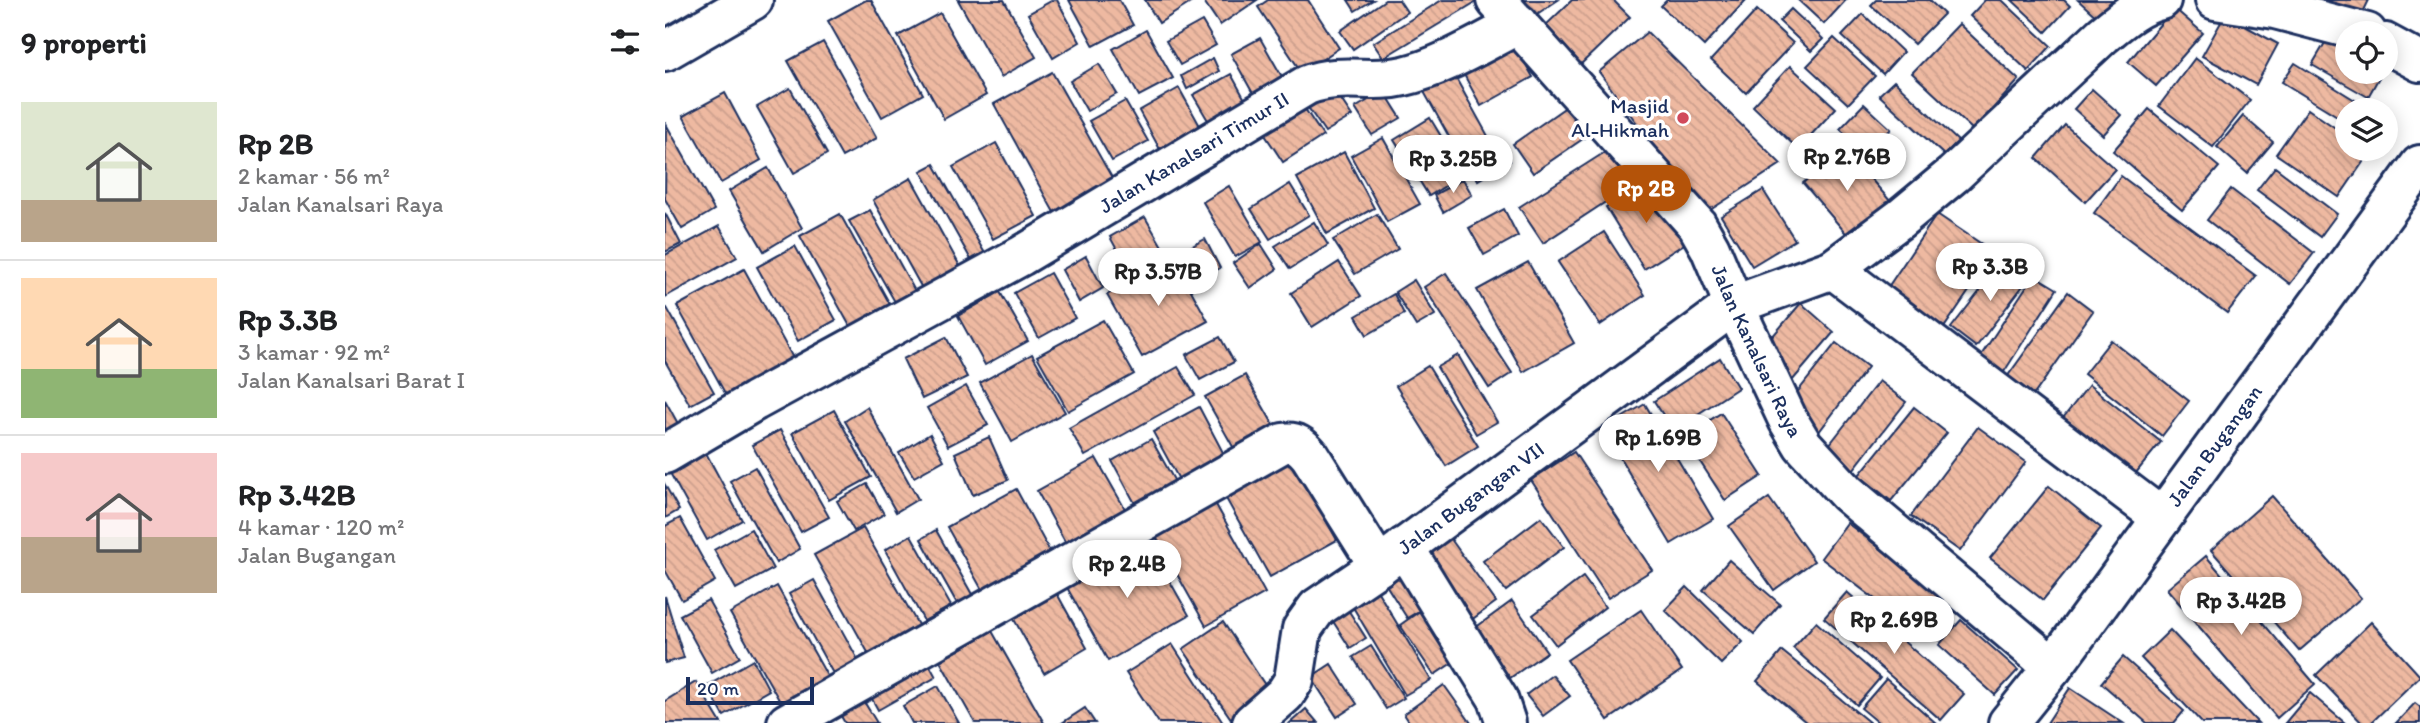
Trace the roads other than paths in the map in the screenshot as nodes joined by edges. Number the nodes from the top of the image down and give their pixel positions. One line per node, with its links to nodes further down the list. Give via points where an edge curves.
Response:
1 (753, 0): 7 (street)
2 (2161, 0): 10 (street, Jalan Bugangan VII, via 2129,15 2103,35 1953,175)
3 (2215, 0): 5 (street)
4 (1508, 12): 11 (street, Jalan Kanalsari Raya, via 1697,225); 12 (street, Jalan Kanalsari Timur II, via 1424,70 1403,77 1338,77 1307,85 1021,256)
5 (2335, 25)
6 (2398, 50): 8 (street)
7 (665, 51)
8 (2420, 62)
9 (2420, 165): 13 (street, Jalan Bugangan)
10 (1833, 269): 11 (street, Jalan Bugangan VII); 13 (street)
11 (1734, 305): 14 (street, Jalan Bugangan VII); 15 (street, Jalan Kanalsari Raya, via 1803,445 1847,493)
12 (665, 454)
13 (2162, 518): 15 (street, Jalan Bugangan)
14 (1392, 557): 16 (street, via 1302,446 1283,443); 17 (street, Jalan Bugangan VII, via 1317,608 1302,629 1294,680); 18 (street, via 1493,690)
15 (2053, 667): 19 (street, Jalan Bugangan)
16 (787, 723)
17 (1252, 723)
18 (1506, 723)
19 (2008, 723)

